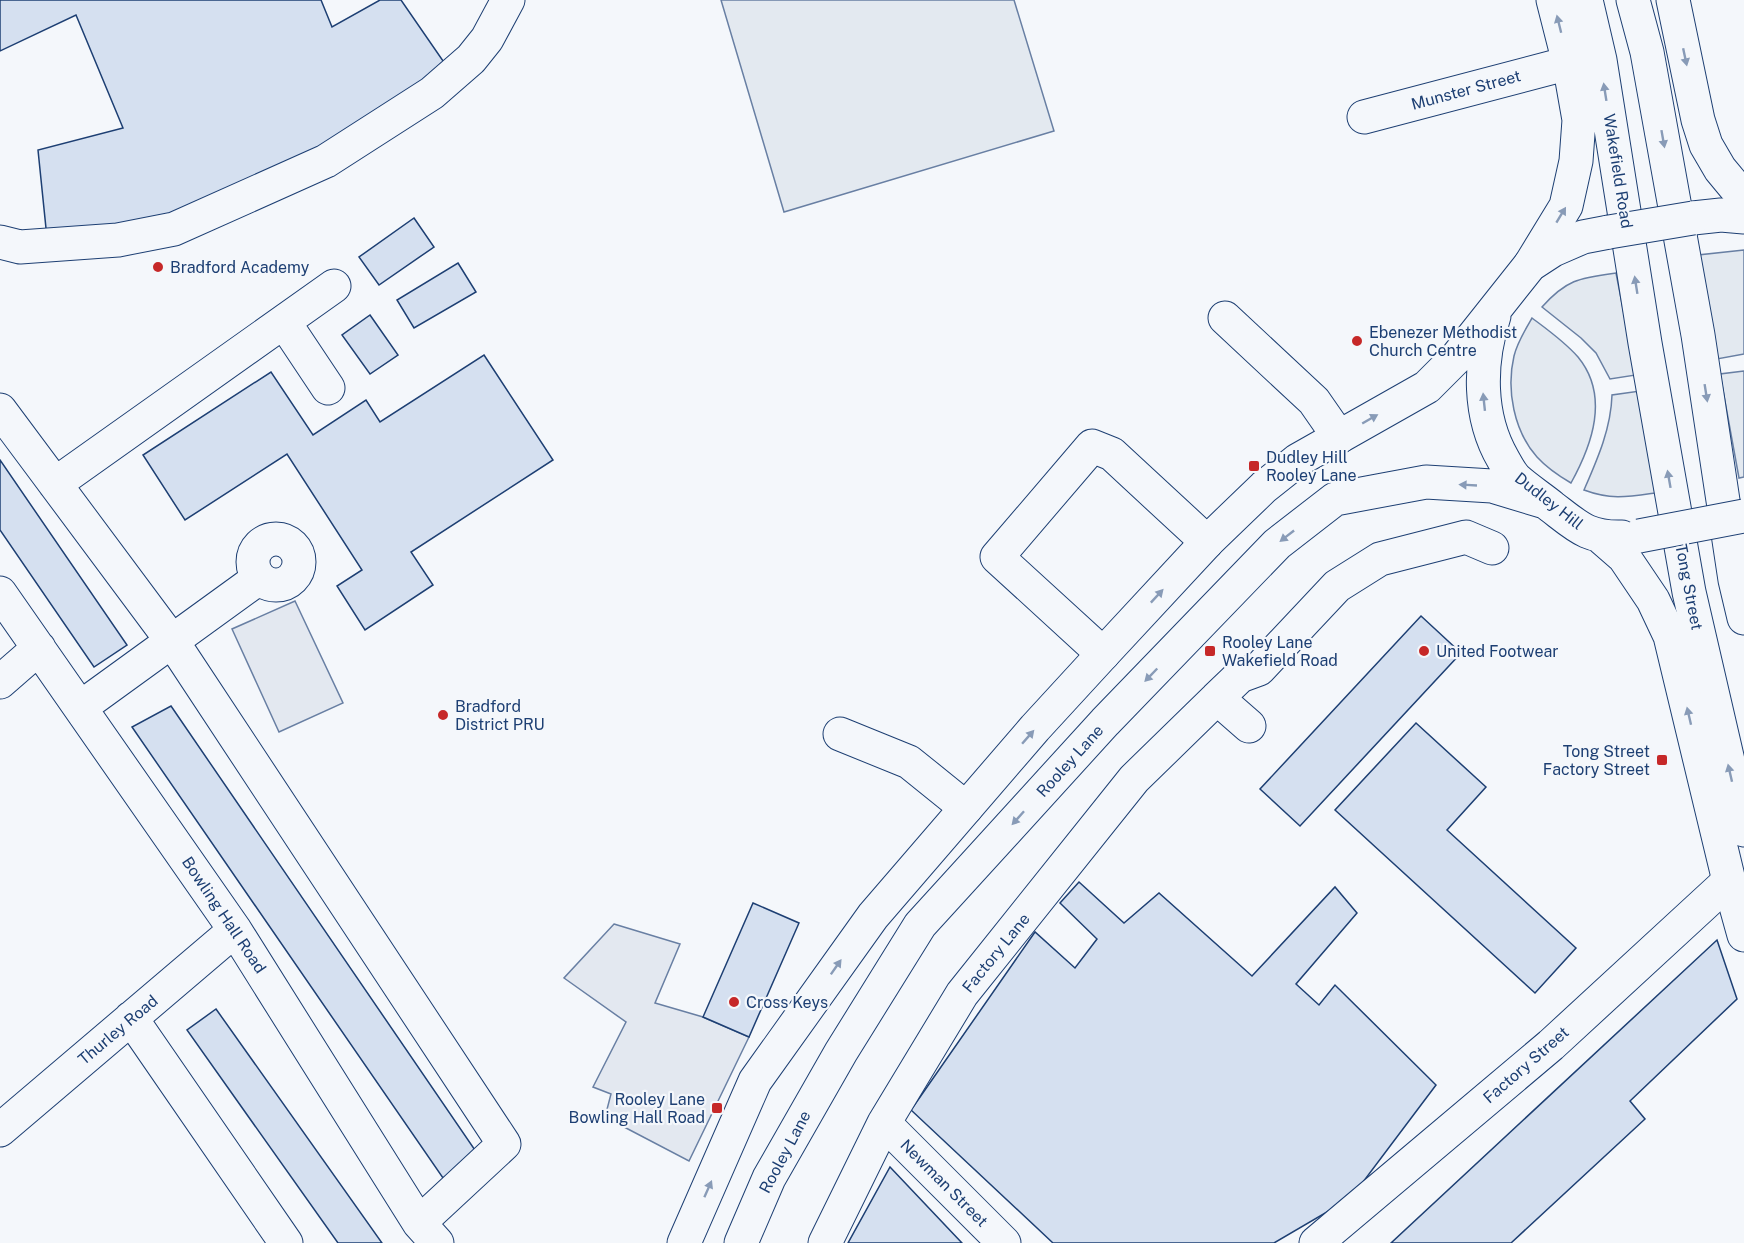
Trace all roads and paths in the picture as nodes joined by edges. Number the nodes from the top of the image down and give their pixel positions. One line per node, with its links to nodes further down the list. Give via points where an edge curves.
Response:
1 (508, 0): 10 (main road, via 471,59 432,93 326,161 174,229 118,240 42,246 20,247)
2 (1553, 0): 6 (main road, one-way to 2)
3 (1586, 0): 16 (main road, Wakefield Road, one-way to 3, via 1600,60)
4 (1633, 0): 28 (main road, one-way to 28, via 1647,52 1698,335)
5 (1673, 0): 8 (main road, one-way to 8, via 1706,145)
6 (1569, 63): 7 (main road, Munster Street); 11 (main road, one-way to 6, via 1566,206 1576,161 1579,120)
7 (1364, 117)
8 (1744, 198)
9 (1744, 217): 11 (main road, Dudley Hill, bridge, via 1693,218 1583,237)
10 (0, 242)
11 (1530, 265): 13 (main road, Dudley Hill)
12 (334, 286): 15 (main road)
13 (1497, 306): 19 (main road, one-way to 13, via 1427,387 1457,357); 21 (main road, Dudley Hill, one-way to 13, via 1514,477 1486,419 1484,364)
14 (1225, 318): 19 (main road, via 1314,400)
15 (284, 322): 17 (main road); 20 (main road)
16 (1645, 342): 38 (main road, Tong Street, one-way to 16, via 1689,592)
17 (328, 388)
18 (0, 410): 20 (main road)
19 (1339, 437): 24 (main road, via 1298,460 1264,487)
20 (55, 484): 29 (main road)
21 (1545, 502): 23 (main road, Dudley Hill, via 1576,526); 48 (main road, Rooley Lane, one-way to 48, via 1492,486 1426,482 1335,499 1277,544 1105,722 920,926 774,1168)
22 (1744, 516): 23 (main road, Dudley Hill, bridge, via 1639,536)
23 (1601, 537): 39 (main road, one-way to 23, via 1670,636 1653,600 1624,557)
24 (1207, 542): 31 (main road, one-way to 24); 31 (main road, via 1112,454 1092,446 997,557)
25 (1492, 548): 33 (main road, Factory Lane, via 1466,537 1380,559 1337,586 1259,669 1240,676)
26 (259, 578): 29 (main road)
27 (0, 593): 30 (main road, Bowling Hall Road)
28 (1744, 618)
29 (172, 641): 34 (main road); 45 (main road, via 504,1144)
30 (39, 648): 32 (main road); 34 (main road, Bowling Hall Road)
31 (1102, 654): 37 (main road, one-way to 31)
32 (0, 682)
33 (1216, 698): 35 (main road); 43 (main road, Factory Lane, via 1134,779 962,994)
34 (81, 706): 40 (main road, Bowling Hall Road)
35 (1249, 726)
36 (840, 734): 37 (main road, via 909,762)
37 (966, 808): 47 (main road, one-way to 37, via 755,1081 873,916)
38 (1744, 830)
39 (1729, 881): 41 (main road); 51 (main road, Factory Street, via 1551,1045)
40 (236, 930): 42 (main road, Thurley Road); 45 (main road, Bowling Hall Road)
41 (1744, 935)
42 (131, 1018): 44 (main road, Thurley Road); 46 (main road)
43 (884, 1123): 49 (main road, Factory Lane); 50 (main road, Newman Street)
44 (0, 1130)
45 (428, 1233)
46 (286, 1243)
47 (684, 1243)
48 (741, 1243)
49 (825, 1243)
50 (1004, 1243)
51 (1316, 1243)

